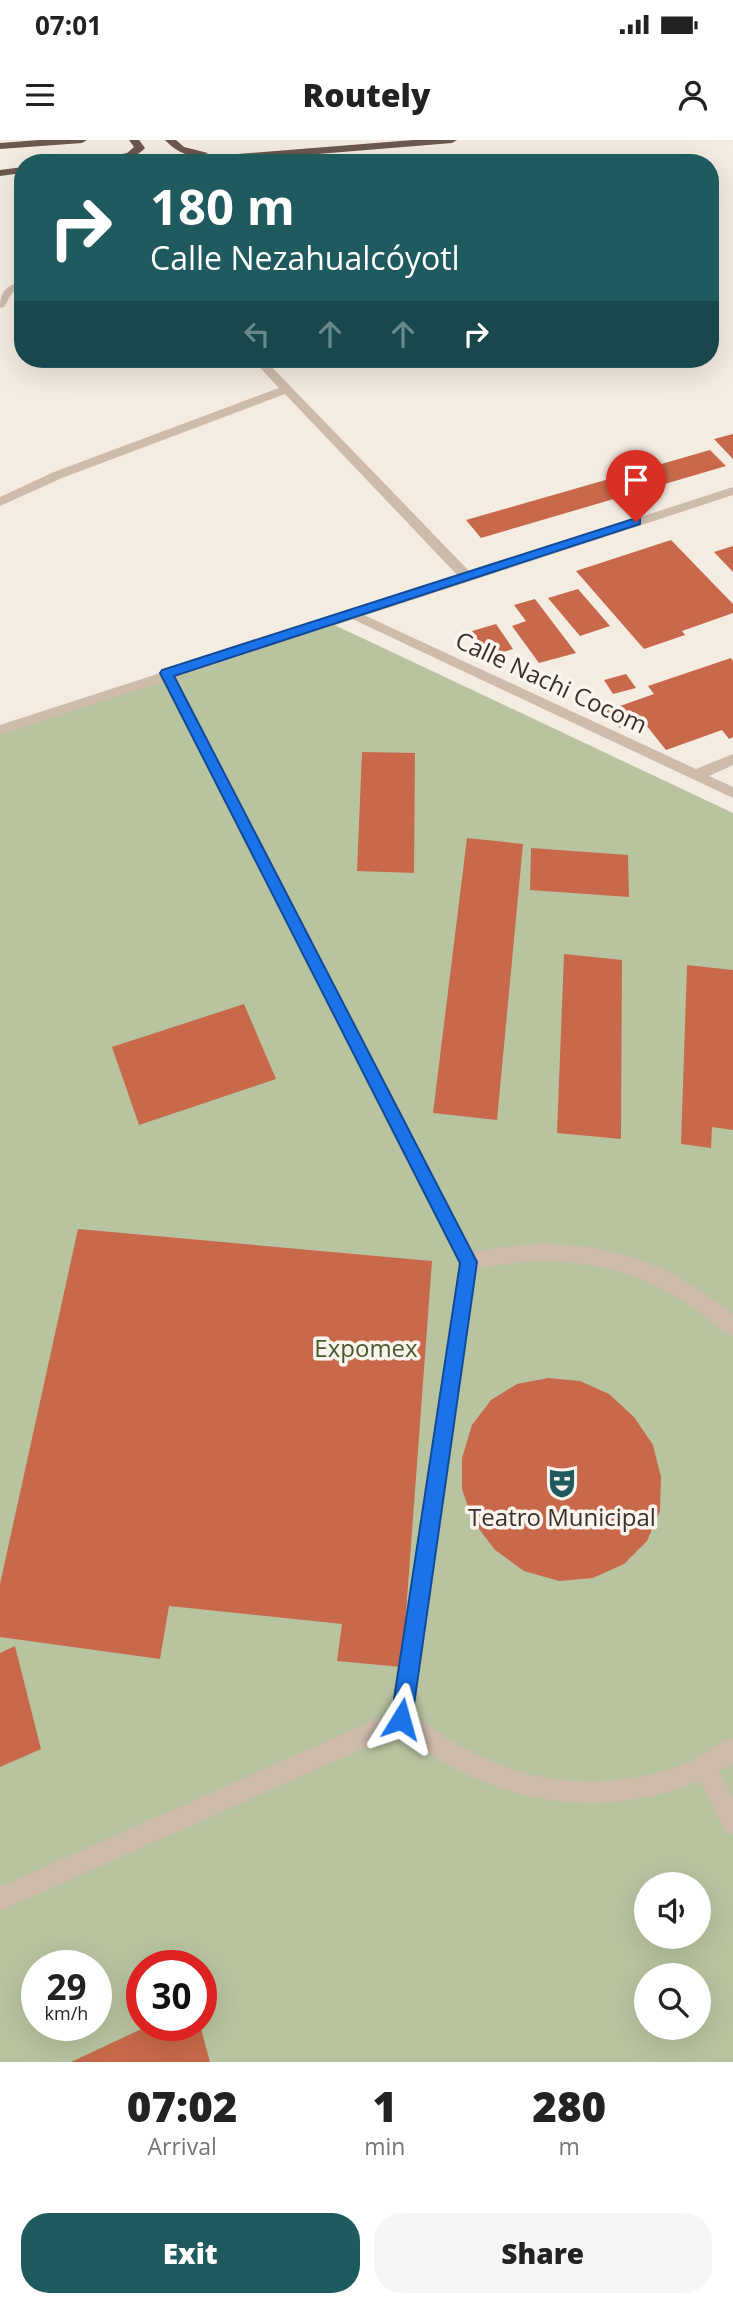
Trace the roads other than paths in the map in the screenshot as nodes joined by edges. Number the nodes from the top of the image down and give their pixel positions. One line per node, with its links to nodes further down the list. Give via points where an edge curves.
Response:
1 (82, 140): 5 (highway)
2 (134, 140): 6 (highway, via 140,148)
3 (170, 140): 7 (highway, via 181,150)
4 (452, 140): 8 (highway)
5 (0, 146)
6 (133, 154)
7 (232, 154)
8 (279, 154)
9 (14, 288): 10 (street)
10 (0, 305)
11 (267, 368): 12 (street)
12 (286, 388): 14 (street, via 58,475); 15 (street)
13 (733, 491): 15 (street)
14 (0, 502)
15 (466, 576): 16 (street)
16 (351, 613): 17 (street); 20 (street, Calle Nachi Cocom)
17 (167, 673): 18 (street); 22 (street)
18 (0, 730)
19 (733, 759): 20 (street)
20 (695, 776): 21 (street, Calle Nachi Cocom)
21 (733, 793)
22 (468, 1262): 23 (street, via 510,1253 599,1256 684,1290); 24 (street)
23 (733, 1327)
24 (401, 1719): 26 (street, via 468,1767 521,1786 562,1793 629,1792 681,1777); 28 (street)
25 (733, 1748): 26 (street)
26 (704, 1765): 27 (street)
27 (733, 1823)
28 (0, 1899)

